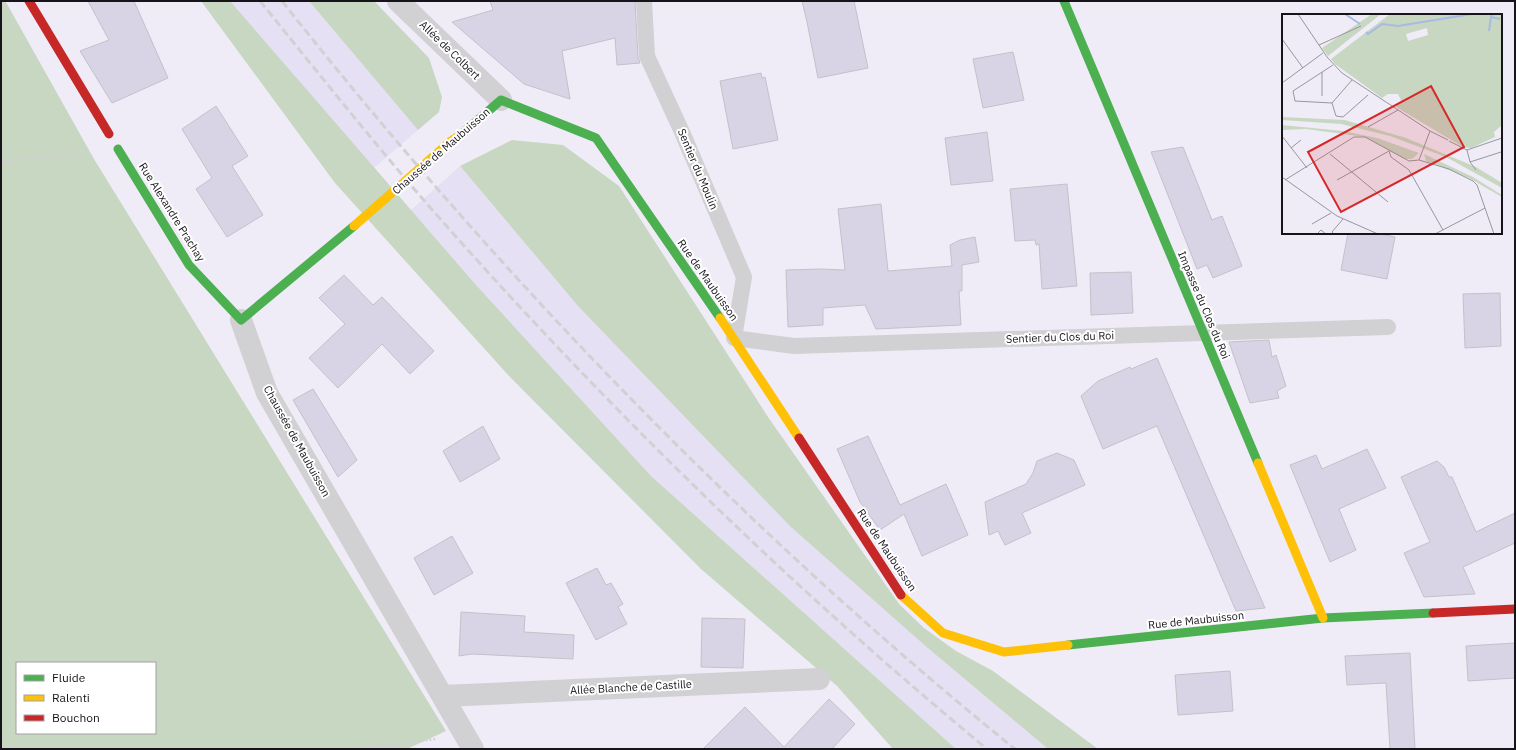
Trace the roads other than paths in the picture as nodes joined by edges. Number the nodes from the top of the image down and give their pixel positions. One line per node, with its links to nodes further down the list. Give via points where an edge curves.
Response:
1 (30, 1): 6 (street)
2 (398, 1): 5 (street, Allée de Colbert)
3 (644, 1): 11 (lane, Sentier du Moulin, via 647,56 744,277)
4 (1064, 1): 10 (street, Impasse du Clos du Roi)
5 (501, 100): 8 (street, Chaussée de Maubuisson); 11 (street, Rue de Maubuisson, via 596,138)
6 (109, 134)
7 (118, 149): 8 (street, Rue Alexandre Prachay, via 189,265)
8 (241, 320): 15 (street, Chaussée de Maubuisson, via 267,393)
9 (1388, 327): 10 (lane, Sentier du Clos du Roi)
10 (1203, 332): 11 (lane, Sentier du Clos du Roi, via 794,346); 13 (street, Impasse du Clos du Roi)
11 (734, 338): 13 (street, Rue de Maubuisson, via 902,597 942,633 1004,652)
12 (1515, 609): 13 (street, Rue de Maubuisson)
13 (1323, 618)
14 (819, 679): 15 (street, Allée Blanche de Castille)
15 (443, 696): 16 (street, Chaussée de Maubuisson)
16 (469, 742)

